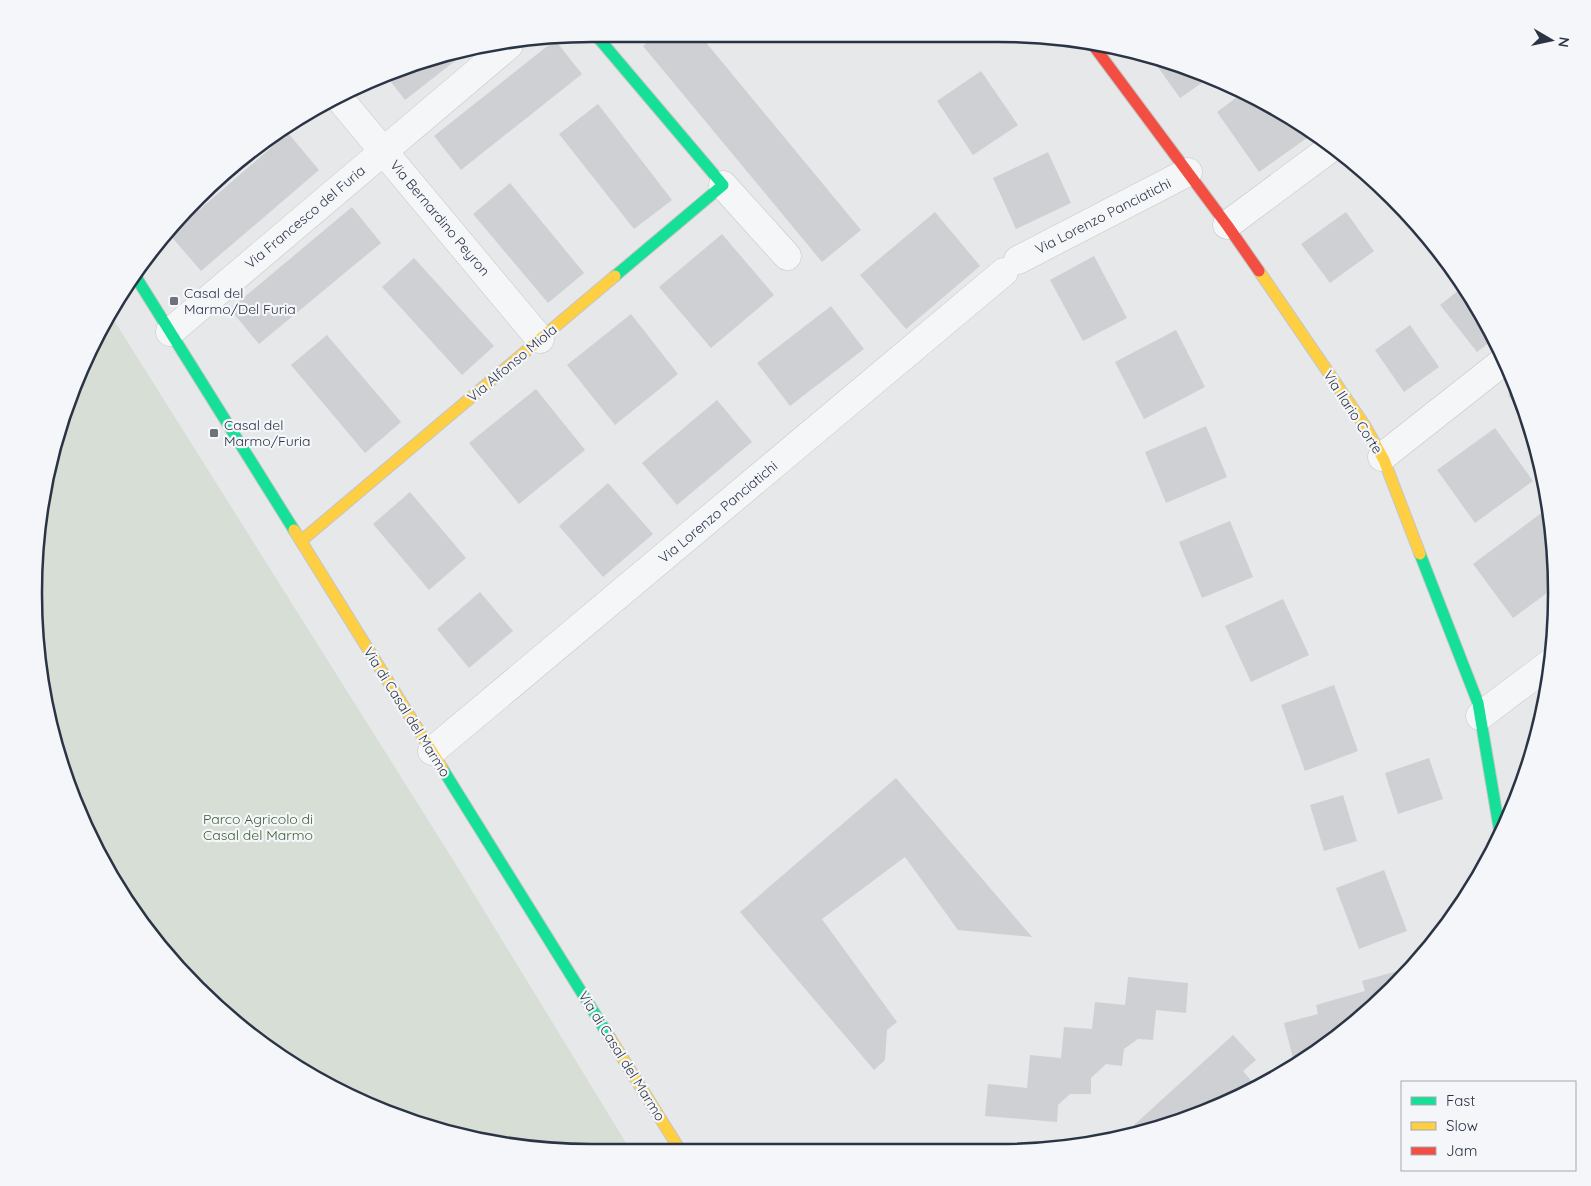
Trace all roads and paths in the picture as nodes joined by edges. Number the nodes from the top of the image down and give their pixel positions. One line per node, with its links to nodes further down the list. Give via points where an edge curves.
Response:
1 (602, 42): 8 (street)
2 (503, 50): 5 (street, Via Francesco del Furia)
3 (1098, 52): 7 (street, Via Ilario Corte)
4 (343, 103): 5 (street, Via Bernardino Peyron)
5 (383, 151): 12 (street, Via Francesco del Furia); 13 (street, Via Bernardino Peyron)
6 (1326, 151): 9 (street)
7 (1188, 172): 9 (street, Via Ilario Corte); 19 (street, Via Lorenzo Panciatichi, via 1011,266)
8 (723, 185): 10 (street); 13 (street, Via Alfonso Miola)
9 (1227, 225): 15 (street, Via Ilario Corte, via 1365,426)
10 (786, 256)
11 (139, 282): 12 (street, Via di Casal del Marmo)
12 (170, 332): 16 (street, Via di Casal del Marmo)
13 (540, 338): 16 (street, Via Alfonso Miola)
14 (1499, 365): 15 (street)
15 (1382, 457): 18 (street, Via Ilario Corte, via 1478,703)
16 (301, 542): 19 (street, Via di Casal del Marmo)
17 (1543, 668): 18 (street)
18 (1480, 716): 20 (street, Via Ilario Corte)
19 (432, 751): 21 (street, Via di Casal del Marmo)
20 (1498, 823)
21 (676, 1144)

